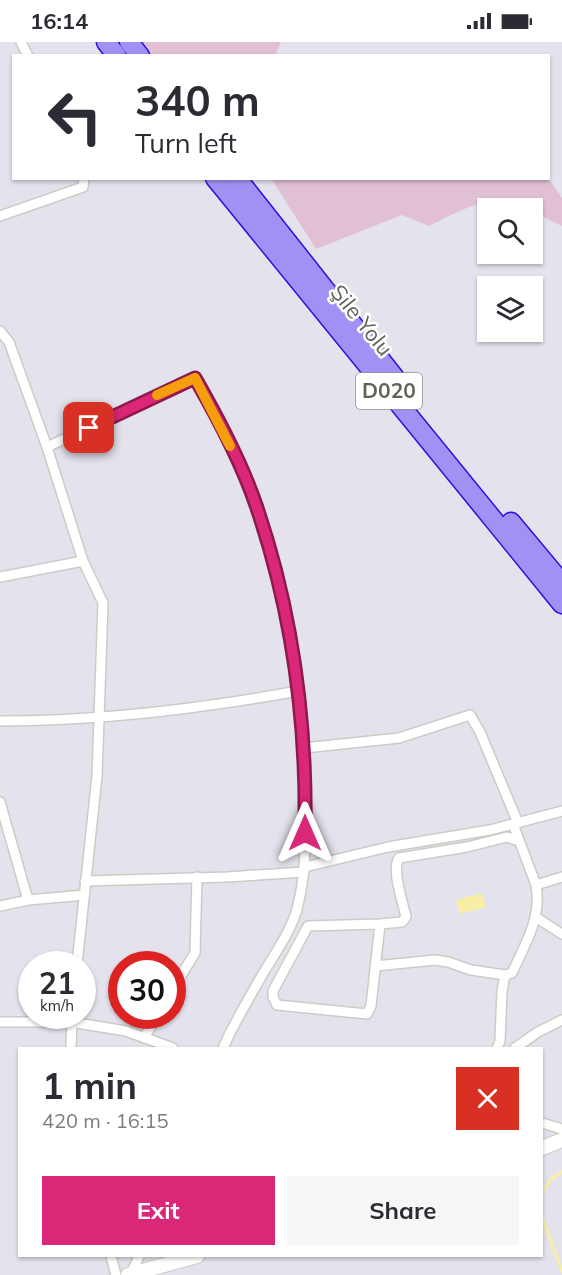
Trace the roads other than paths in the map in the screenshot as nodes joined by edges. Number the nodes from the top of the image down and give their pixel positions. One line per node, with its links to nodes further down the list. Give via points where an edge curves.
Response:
1 (106, 42): 3 (highway)
2 (129, 42): 4 (highway)
3 (115, 54)
4 (138, 54)
5 (84, 180): 8 (street, via 83,187)
6 (217, 180): 14 (highway, Şile Yolu / D020)
7 (239, 180): 13 (highway, Şile Yolu / D020)
8 (0, 216)
9 (0, 331): 10 (street, via 9,342)
10 (47, 447): 11 (street); 15 (street, via 195,378 229,442 255,504 279,586)
11 (83, 561): 12 (street); 16 (street, via 102,603)
12 (0, 577)
13 (562, 583)
14 (562, 604)
15 (298, 691): 16 (street, via 214,706); 18 (street)
16 (99, 718): 17 (street); 26 (street)
17 (0, 721)
18 (304, 748): 21 (street, via 399,738 470,715); 23 (street)
19 (0, 802): 29 (street)
20 (562, 811): 21 (street)
21 (515, 823): 22 (street); 23 (street, via 388,847)
22 (519, 841): 27 (street); 32 (street, via 507,837 399,858 396,872 406,917 402,922)
23 (304, 869): 24 (street); 47 (street, via 298,907)
24 (197, 877): 26 (street); 36 (street, via 195,953)
25 (562, 877): 27 (street)
26 (86, 880): 28 (street)
27 (536, 885): 31 (street)
28 (84, 895): 29 (street); 34 (street)
29 (28, 900): 30 (street)
30 (0, 906)
31 (537, 918): 33 (street); 37 (street, via 512,973)
32 (380, 924): 35 (street); 35 (street, via 308,926 278,979 273,997 277,1005 367,1014)
33 (562, 933)
34 (78, 951)
35 (375, 966): 37 (street, via 435,960)
36 (186, 967)
37 (505, 975): 48 (street)
38 (562, 1020): 49 (street)
39 (18, 1021): 40 (street)
40 (0, 1022)
41 (96, 1024): 44 (street)
42 (72, 1029): 45 (street)
43 (149, 1029): 44 (street)
44 (144, 1038): 46 (street)
45 (71, 1047)
46 (169, 1047)
47 (224, 1047)
48 (497, 1047)
49 (516, 1047)
50 (543, 1123): 51 (street)
51 (562, 1129)
52 (562, 1140): 53 (street)
53 (543, 1148)
54 (111, 1257): 58 (street)
55 (138, 1257): 57 (street)
56 (192, 1257): 57 (street)
57 (130, 1274)
58 (116, 1275)

